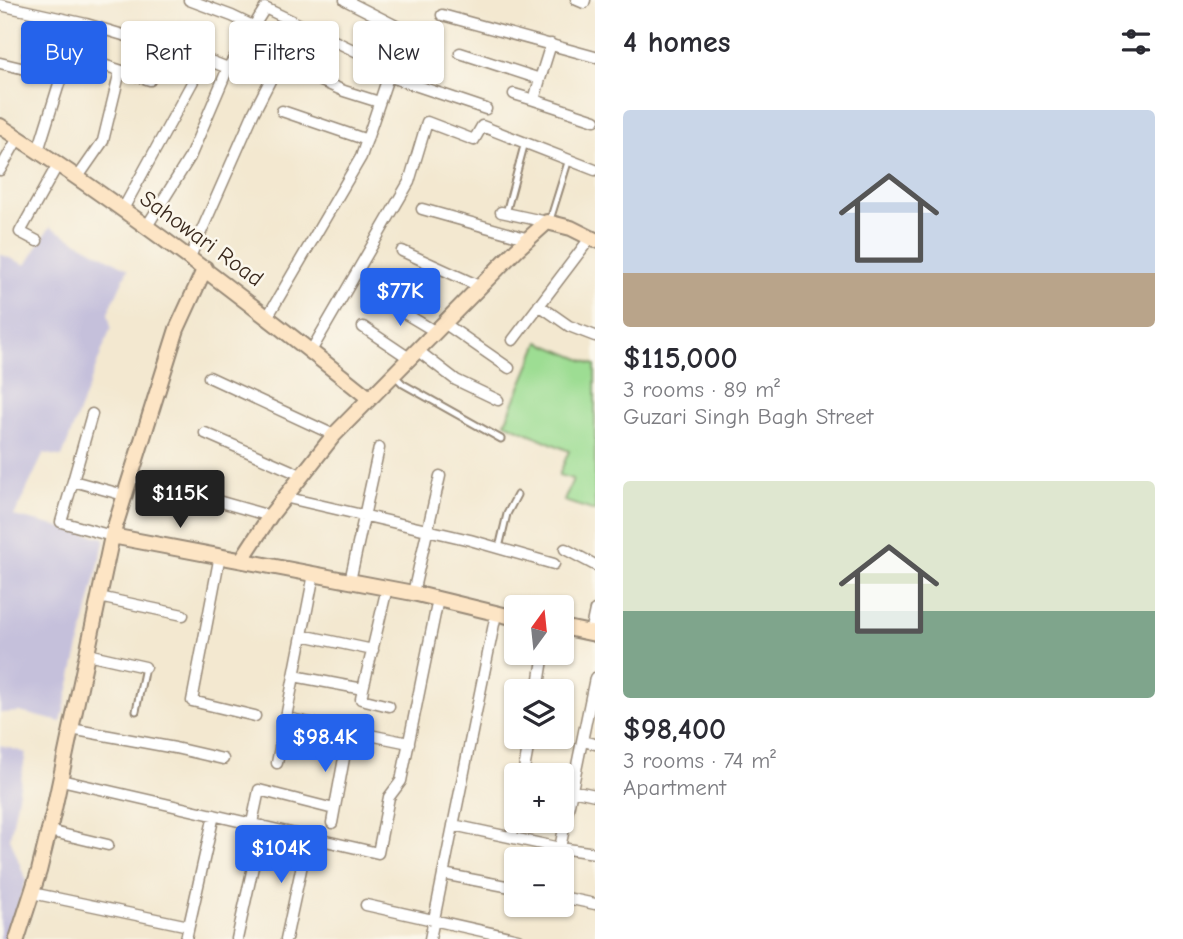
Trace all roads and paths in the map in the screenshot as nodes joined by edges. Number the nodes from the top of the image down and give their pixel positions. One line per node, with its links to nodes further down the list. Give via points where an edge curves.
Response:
1 (189, 0): 8 (street)
2 (345, 0): 11 (street)
3 (577, 0): 4 (street)
4 (585, 0)
5 (0, 5): 7 (street)
6 (442, 15): 12 (street)
7 (69, 21)
8 (242, 21)
9 (256, 21): 10 (street, via 265,8)
10 (290, 21)
11 (386, 21)
12 (551, 44): 14 (street); 21 (street)
13 (460, 53): 21 (street)
14 (595, 57)
15 (0, 63): 17 (street)
16 (215, 63): 19 (street)
17 (21, 68)
18 (107, 68): 20 (street)
19 (228, 68): 48 (street, via 190,157)
20 (120, 71): 43 (street, via 103,141)
21 (540, 79): 29 (street)
22 (60, 84): 38 (street)
23 (191, 84): 44 (street)
24 (268, 84): 53 (street)
25 (328, 84): 30 (street)
26 (386, 84): 30 (street)
27 (421, 84): 31 (street)
28 (514, 94): 29 (street)
29 (534, 100): 33 (street)
30 (379, 102): 36 (street)
31 (486, 109)
32 (282, 111): 36 (street)
33 (595, 120)
34 (0, 126): 35 (street, Sahowari Road)
35 (18, 138): 38 (street, Sahowari Road); 41 (street)
36 (367, 140): 58 (street)
37 (526, 142): 39 (street); 46 (lane); 63 (street, via 482,127 474,140 427,121 409,182)
38 (38, 151): 40 (street, Sahowari Road)
39 (569, 159): 42 (street); 47 (lane)
40 (58, 164): 43 (street, Sahowari Road); 51 (street, via 20,232)
41 (0, 170)
42 (595, 170)
43 (78, 177): 44 (street, Sahowari Road)
44 (123, 209): 48 (street, Sahowari Road)
45 (422, 209): 50 (street)
46 (503, 212): 47 (street)
47 (548, 222): 49 (street); 50 (street)
48 (147, 226): 53 (street, Sahowari Road)
49 (593, 238): 57 (street)
50 (528, 239): 55 (street)
51 (37, 241)
52 (402, 251): 55 (street)
53 (190, 257): 54 (street, Sahowari Road)
54 (205, 268): 58 (street, Sahowari Road); 76 (street, via 177,329)
55 (479, 286): 60 (street)
56 (379, 298): 60 (street)
57 (539, 305): 61 (street, via 569,326); 62 (street)
58 (268, 316): 63 (street, Sahowari Road)
59 (363, 327): 64 (street)
60 (440, 327): 64 (street); 65 (street)
61 (595, 336)
62 (513, 340)
63 (311, 351): 68 (street, Sahowari Road)
64 (413, 354): 66 (street); 69 (street)
65 (509, 368)
66 (393, 374): 68 (street); 73 (lane)
67 (209, 377): 72 (street)
68 (369, 398): 72 (street)
69 (498, 400)
70 (92, 414): 78 (street)
71 (205, 433): 75 (street)
72 (334, 435): 75 (street)
73 (501, 439)
74 (379, 448): 83 (street)
75 (301, 475): 81 (street)
76 (130, 476): 79 (street); 82 (street)
77 (440, 476): 84 (street)
78 (73, 481): 79 (street); 85 (street, via 61,522)
79 (124, 495): 85 (street)
80 (517, 495): 86 (lane)
81 (284, 497): 82 (street); 83 (street)
82 (270, 516): 89 (street)
83 (364, 516): 84 (street); 93 (street)
84 (427, 531): 86 (street); 95 (street)
85 (112, 536): 88 (street); 96 (street)
86 (499, 548): 90 (street)
87 (565, 549): 91 (street)
88 (220, 555): 89 (street); 114 (street, via 192,701)
89 (242, 559): 92 (street)
90 (554, 565)
91 (595, 565)
92 (314, 574): 93 (street); 104 (street)
93 (350, 581): 94 (street)
94 (387, 588): 95 (street); 105 (street)
95 (413, 593): 97 (street)
96 (99, 597): 100 (street); 106 (street)
97 (438, 598): 99 (street); 119 (street)
98 (595, 610): 103 (street)
99 (496, 614): 101 (street); 131 (street)
100 (183, 615)
101 (504, 616)
102 (574, 630): 103 (street)
103 (592, 634)
104 (302, 635): 105 (street); 108 (street)
105 (373, 650): 110 (street)
106 (87, 654): 107 (street); 116 (street)
107 (145, 667): 113 (lane)
108 (294, 676): 110 (street); 115 (street)
109 (595, 678): 111 (street)
110 (363, 689): 112 (street, via 361,699)
111 (594, 691): 118 (street)
112 (389, 705)
113 (136, 711)
114 (255, 716)
115 (286, 718): 117 (street); 122 (street)
116 (71, 729): 121 (street); 123 (street)
117 (349, 731): 119 (street); 127 (street)
118 (582, 741): 120 (street); 124 (street)
119 (409, 743): 134 (street, via 401,780 389,797 378,853)
120 (595, 744)
121 (223, 759)
122 (277, 764)
123 (61, 780): 128 (street); 132 (street)
124 (574, 780)
125 (574, 790): 126 (street)
126 (595, 794)
127 (334, 809): 129 (street); 130 (street, via 259,790)
128 (214, 815): 130 (street); 147 (street)
129 (332, 823)
130 (257, 825): 134 (street); 150 (street)
131 (453, 825): 135 (street); 140 (street)
132 (49, 831): 136 (street); 142 (street)
133 (513, 833): 135 (street)
134 (308, 836): 151 (street)
135 (512, 836): 137 (street)
136 (108, 845)
137 (555, 847)
138 (574, 850): 139 (street)
139 (595, 853)
140 (443, 874): 141 (street); 146 (street)
141 (504, 886)
142 (32, 893): 147 (street); 148 (street)
143 (574, 900): 144 (street)
144 (595, 904)
145 (366, 905): 146 (street)
146 (434, 921): 152 (street); 153 (street)
147 (188, 926): 149 (street)
148 (17, 939)
149 (186, 939)
150 (237, 939)
151 (286, 939)
152 (430, 939)
153 (518, 939)

